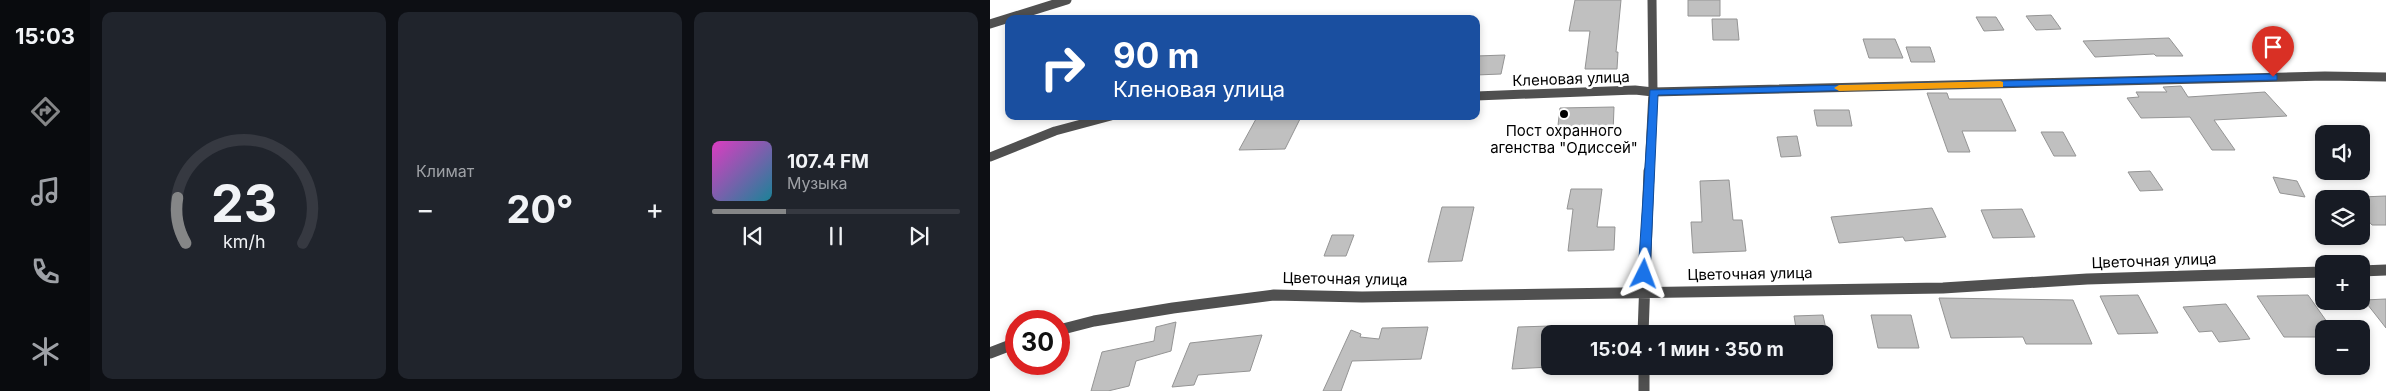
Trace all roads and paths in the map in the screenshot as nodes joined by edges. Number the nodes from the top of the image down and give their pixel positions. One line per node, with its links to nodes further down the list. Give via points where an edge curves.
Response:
1 (1067, 0): 3 (street)
2 (1652, 0): 7 (street)
3 (1019, 15)
4 (1005, 19): 5 (street)
5 (990, 24)
6 (2386, 77): 7 (street, Кленовая улица)
7 (1653, 92): 8 (street, Кленовая улица); 14 (street)
8 (1480, 96)
9 (1096, 120): 10 (street, via 1055,131)
10 (990, 157)
11 (2386, 270): 12 (street)
12 (2370, 271)
13 (2315, 272): 14 (street, Цветочная улица, via 2087,279 1943,288)
14 (1643, 292): 15 (street); 16 (street, Цветочная улица, via 1362,297 1274,294)
15 (1644, 325)
16 (1070, 327)
17 (1005, 347): 18 (street)
18 (990, 353)
19 (1644, 375): 20 (street)
20 (1644, 391)

